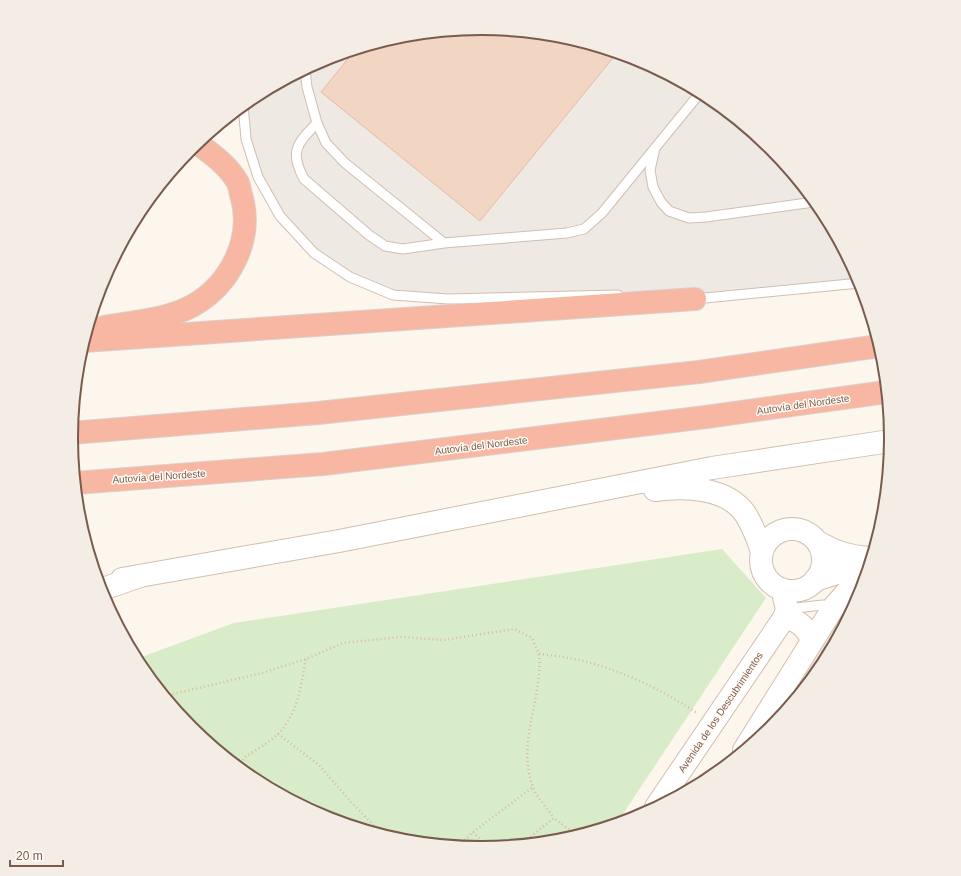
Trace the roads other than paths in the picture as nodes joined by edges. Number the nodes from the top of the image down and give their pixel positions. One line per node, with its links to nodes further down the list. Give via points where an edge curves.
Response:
1 (306, 75): 4 (lane)
2 (696, 98): 6 (lane)
3 (244, 112): 10 (lane, via 246,139 258,177 280,216 314,253 350,277 393,295 448,299 608,294)
4 (317, 123): 8 (lane, via 326,143 345,163); 8 (lane, via 300,142 295,152 304,179 385,246 403,249)
5 (202, 147): 11 (highway, via 220,160 238,184 245,210 244,240 233,265 218,287 192,306 162,317)
6 (655, 148): 7 (lane, via 650,170 653,188 669,210 689,218); 8 (lane, via 602,213 584,229 567,233)
7 (807, 203)
8 (444, 243)
9 (853, 284): 10 (lane)
10 (695, 299): 12 (highway)
11 (93, 328)
12 (89, 341)
13 (873, 347): 15 (highway, via 699,372 318,413)
14 (881, 393): 17 (highway, Autovía del Nordeste, via 323,464)
15 (78, 432)
16 (884, 442): 18 (street, via 712,468)
17 (80, 483)
18 (525, 505): 20 (street, via 676,487 711,492 730,500 745,514); 23 (street)
19 (818, 542): 20 (street, via 802,530 787,530 773,536); 21 (street, via 849,556); 24 (street, via 823,562)
20 (762, 552): 28 (street, via 761,563 765,574)
21 (865, 557)
22 (862, 568): 24 (street)
23 (140, 576): 25 (street); 27 (street)
24 (816, 580): 28 (street, via 806,588 794,591)
25 (104, 581)
26 (857, 582): 29 (street)
27 (106, 588)
28 (784, 605): 29 (lane, via 823,605); 30 (street, via 793,619 804,625); 32 (street, Avenida de los Descubrimientos)
29 (842, 609): 30 (street)
30 (812, 639): 31 (street)
31 (754, 733)
32 (662, 797)

